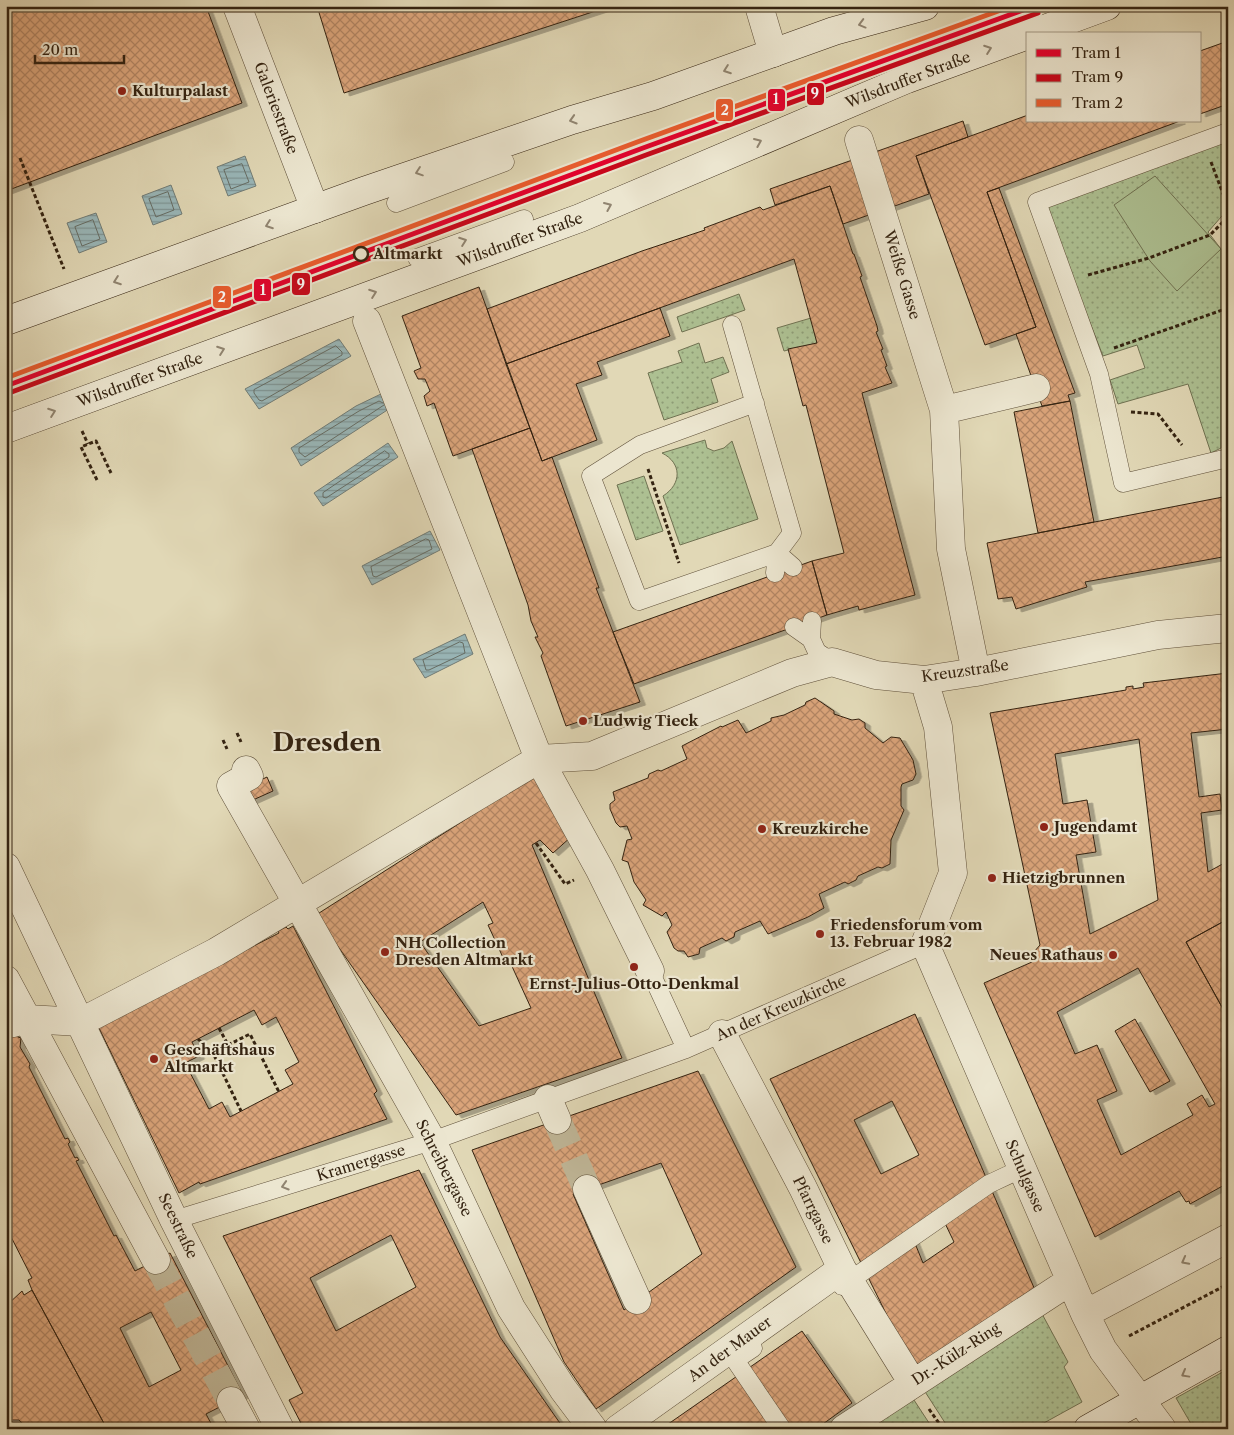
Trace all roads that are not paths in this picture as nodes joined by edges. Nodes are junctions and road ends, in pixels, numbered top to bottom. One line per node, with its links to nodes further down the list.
1 (237, 6): 12 (street, Galeriestraße)
2 (759, 6): 7 (street)
3 (925, 6): 7 (street, one-way to 7)
4 (1107, 6): 5 (street, Wilsdruffer Straße)
5 (1035, 32)
6 (1026, 35): 21 (street, Wilsdruffer Straße, one-way to 6)
7 (773, 53): 12 (street, one-way to 12)
8 (1228, 132): 22 (lane)
9 (859, 140): 20 (street, Weiße Gasse)
10 (505, 162): 11 (lane)
11 (396, 203)
12 (315, 209): 15 (street, one-way to 15)
13 (524, 219): 14 (lane, one-way to 13)
14 (417, 258)
15 (6, 321)
16 (367, 321): 33 (street)
17 (732, 325): 19 (lane)
18 (1036, 388): 20 (street)
19 (754, 403): 23 (lane); 23 (lane)
20 (944, 410): 31 (street, Weiße Gasse)
21 (6, 429)
22 (1228, 458)
23 (777, 552): 24 (lane); 25 (lane)
24 (793, 567)
25 (775, 573)
26 (812, 620): 29 (lane)
27 (794, 627): 29 (lane)
28 (1228, 628): 31 (street, Kreuzstraße)
29 (811, 639): 30 (lane)
30 (832, 662): 32 (street, Kreuzstraße); 33 (street)
31 (976, 672): 32 (street, Kreuzstraße)
32 (924, 680): 37 (street)
33 (539, 759): 36 (street); 38 (street)
34 (245, 767): 36 (street, Schreibergasse)
35 (6, 867): 41 (street, Seestraße)
36 (298, 905): 41 (street); 44 (street, Schreibergasse)
37 (925, 944): 42 (lane, An der Kreuzkirche); 45 (street, Schulgasse)
38 (650, 971): 43 (lane)
39 (6, 980): 40 (street)
40 (19, 1021): 41 (street); 49 (street)
41 (81, 1022): 47 (street, Seestraße)
42 (722, 1034): 43 (lane, An der Kreuzkirche); 50 (street, Pfarrgasse)
43 (686, 1050): 44 (lane, Kramergasse)
44 (432, 1141): 47 (lane, Kramergasse, one-way to 47); 60 (street, Schreibergasse)
45 (1021, 1169): 51 (street, Schulgasse); 62 (lane)
46 (587, 1189): 52 (street)
47 (174, 1220): 59 (street, Seestraße)
48 (1228, 1238): 53 (street, one-way to 53)
49 (156, 1260)
50 (842, 1269): 55 (street, Pfarrgasse); 61 (street, An der Mauer)
51 (1070, 1281): 53 (street, Schulgasse); 55 (street, Dr.-Külz-Ring)
52 (637, 1300)
53 (1085, 1314): 56 (street, Schulgasse)
54 (1228, 1350): 56 (street, one-way to 56)
55 (912, 1382): 63 (street, Dr.-Külz-Ring)
56 (1141, 1399): 64 (street); 65 (street)
57 (231, 1401): 58 (street)
58 (246, 1429)
59 (280, 1429)
60 (593, 1429)
61 (618, 1429)
62 (782, 1429)
63 (844, 1429)
64 (1088, 1429)
65 (1162, 1429)

